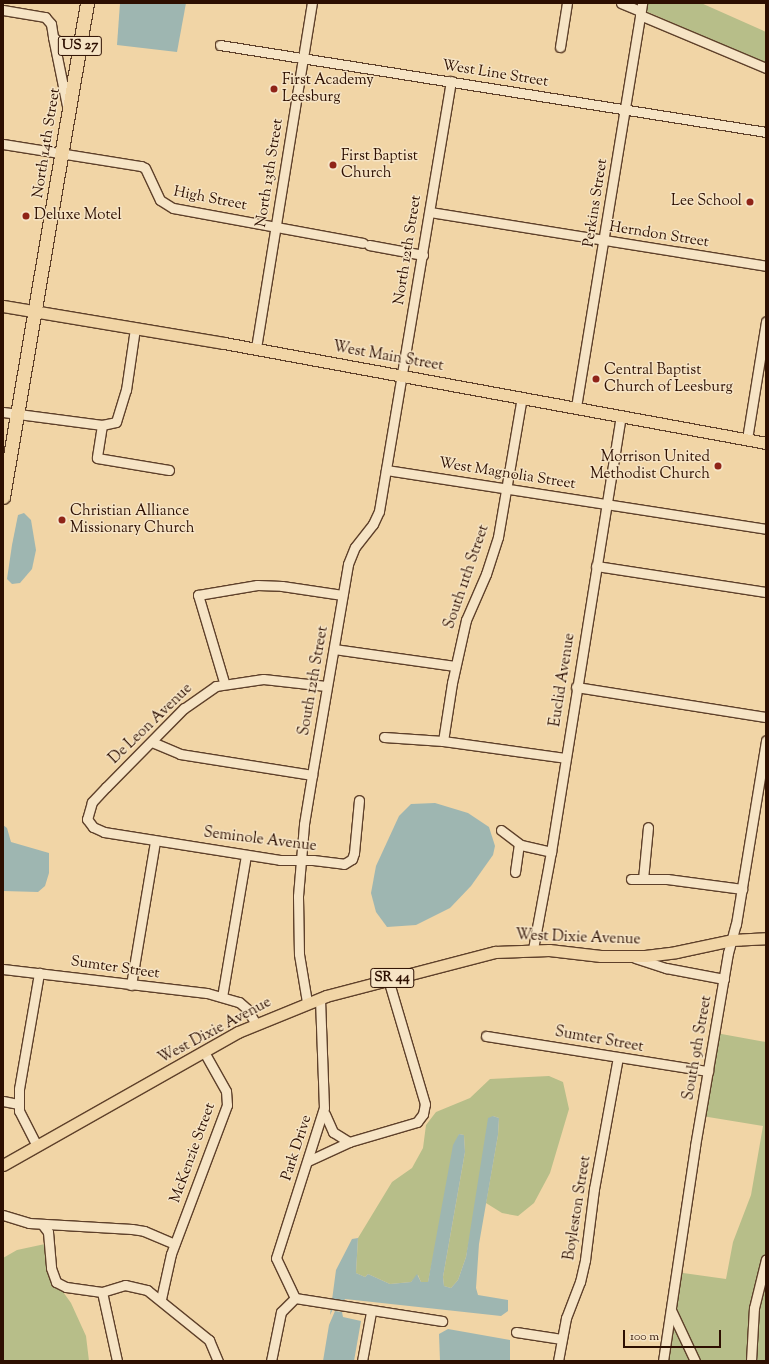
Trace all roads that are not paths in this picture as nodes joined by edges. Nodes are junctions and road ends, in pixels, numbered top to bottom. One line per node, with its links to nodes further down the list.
1 (87, 3): 8 (highway, North 14th Street / US 27)
2 (312, 3): 11 (street, North 13th Street)
3 (567, 3): 10 (street)
4 (621, 3): 6 (street)
5 (3, 10): 7 (street)
6 (641, 10): 12 (street); 14 (street, Perkins Street)
7 (53, 37): 8 (street); 15 (street)
8 (80, 45): 15 (highway, North 14th Street / US 27)
9 (220, 45): 11 (street, West Line Street)
10 (560, 47)
11 (303, 59): 13 (street, West Line Street); 20 (street, North 13th Street)
12 (766, 68)
13 (451, 82): 14 (street, West Line Street); 19 (street, North 12th Street)
14 (625, 109): 16 (street, West Line Street); 21 (street, Perkins Street)
15 (68, 112): 18 (highway, North 14th Street / US 27)
16 (766, 132)
17 (3, 144): 18 (street, High Street)
18 (62, 153): 20 (street, High Street); 25 (highway, North 14th Street / US 27)
19 (430, 212): 21 (street, Herndon Street); 22 (street, North 12th Street)
20 (276, 225): 22 (street, High Street); 28 (street, North 13th Street)
21 (604, 240): 23 (street, Herndon Street); 31 (street, Perkins Street)
22 (423, 255): 29 (street, North 12th Street)
23 (766, 266)
24 (3, 306): 25 (main road, West Main Street)
25 (35, 311): 27 (main road, West Main Street); 33 (highway, US 27)
26 (766, 322): 36 (street)
27 (135, 328): 28 (main road, West Main Street); 35 (street)
28 (256, 348): 29 (main road, West Main Street)
29 (401, 375): 30 (main road, West Main Street); 39 (street, South 12th Street)
30 (522, 397): 31 (main road, West Main Street); 40 (street, South 11th Street)
31 (576, 408): 34 (main road, West Main Street)
32 (3, 412): 33 (street)
33 (17, 414): 35 (street); 41 (highway, US 27)
34 (621, 416): 36 (main road, West Main Street); 42 (street, Euclid Avenue)
35 (102, 425): 38 (street)
36 (746, 439): 37 (main road, West Main Street)
37 (766, 442)
38 (169, 470)
39 (386, 470): 40 (street, West Magnolia Street); 46 (street, South 12th Street)
40 (507, 488): 42 (street, West Magnolia Street); 48 (street, South 11th Street)
41 (3, 497)
42 (606, 503): 43 (street, West Magnolia Street); 44 (street, Euclid Avenue)
43 (766, 529)
44 (596, 566): 45 (street); 51 (street, Euclid Avenue)
45 (766, 592)
46 (342, 595): 47 (street, South 12th Street); 49 (street)
47 (334, 649): 48 (street); 50 (street, South 12th Street)
48 (455, 666): 55 (street, South 11th Street)
49 (224, 682): 50 (street, De Leon Avenue); 56 (street, De Leon Avenue)
50 (326, 686): 58 (street, South 12th Street)
51 (576, 686): 52 (street); 57 (street, Euclid Avenue)
52 (766, 717)
53 (384, 737): 55 (street)
54 (766, 740): 59 (street, South 9th Street)
55 (443, 741): 57 (street)
56 (152, 742): 58 (street); 63 (street, De Leon Avenue)
57 (565, 758): 66 (street, Euclid Avenue)
58 (312, 775): 68 (street, South 12th Street)
59 (762, 794): 72 (street, South 9th Street)
60 (359, 800): 68 (street, Seminole Avenue)
61 (648, 827): 71 (street)
62 (500, 830): 65 (street)
63 (104, 832): 64 (street, Seminole Avenue)
64 (155, 841): 67 (street, Seminole Avenue); 81 (street)
65 (519, 844): 66 (street); 69 (street)
66 (551, 852): 75 (street, Euclid Avenue)
67 (246, 854): 68 (street, Seminole Avenue); 82 (street)
68 (300, 862): 84 (street, South 12th Street)
69 (515, 872)
70 (631, 879): 71 (street)
71 (643, 879): 72 (street)
72 (742, 889): 74 (street, South 9th Street)
73 (766, 938): 74 (main road, West Dixie Avenue / SR 44)
74 (732, 940): 76 (main road, West Dixie Avenue / SR 44); 80 (street, South 9th Street)
75 (532, 950): 76 (main road, West Dixie Avenue / SR 44); 79 (main road, West Dixie Avenue / SR 44)
76 (630, 956): 80 (street)
77 (3, 969): 78 (street, Sumter Street)
78 (39, 973): 81 (street, Sumter Street); 91 (street)
79 (388, 979): 83 (main road, West Dixie Avenue / SR 44); 93 (street)
80 (724, 979): 89 (street, South 9th Street)
81 (131, 985): 82 (street, Sumter Street)
82 (222, 997): 85 (street, Sumter Street)
83 (320, 998): 84 (main road, West Dixie Avenue / SR 44); 92 (street, Park Drive)
84 (307, 1002): 85 (main road, West Dixie Avenue / SR 44)
85 (256, 1024): 87 (main road, West Dixie Avenue / SR 44)
86 (486, 1036): 88 (street, Sumter Street)
87 (204, 1052): 94 (main road, West Dixie Avenue / SR 44); 99 (street, McKenzie Street)
88 (618, 1058): 89 (street, Sumter Street); 108 (street, Boyleston Street)
89 (708, 1071): 104 (street, South 9th Street)
90 (3, 1102): 91 (street)
91 (19, 1104): 94 (street)
92 (324, 1108): 93 (street); 95 (street, Park Drive)
93 (349, 1142): 95 (street)
94 (38, 1146): 96 (main road, West Dixie Avenue / SR 44)
95 (308, 1161): 102 (street, Park Drive)
96 (3, 1166)
97 (3, 1215): 98 (street)
98 (42, 1224): 99 (street); 101 (street)
99 (174, 1244): 103 (street, McKenzie Street)
100 (766, 1259): 116 (street)
101 (102, 1292): 103 (street); 109 (street)
102 (295, 1298): 105 (street); 111 (street)
103 (161, 1299): 110 (street)
104 (670, 1309): 114 (street, South 9th Street); 115 (street)
105 (371, 1312): 106 (street); 112 (street)
106 (442, 1321)
107 (516, 1332): 108 (street)
108 (561, 1339): 113 (street, Boyleston Street)
109 (117, 1361)
110 (218, 1361)
111 (271, 1361)
112 (362, 1361)
113 (558, 1361)
114 (663, 1361)
115 (695, 1361)
116 (751, 1361)

